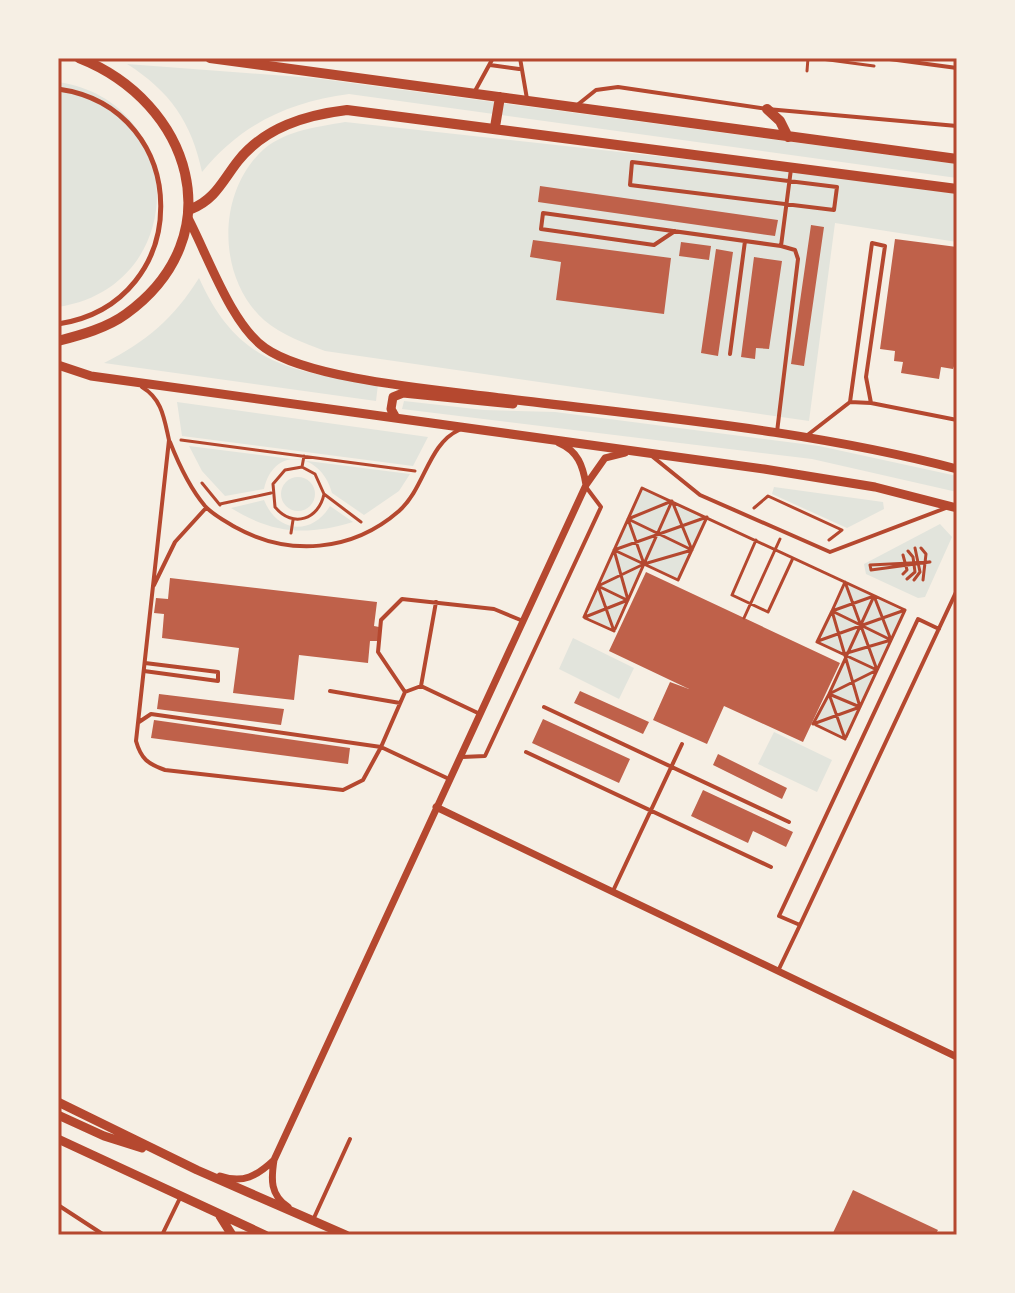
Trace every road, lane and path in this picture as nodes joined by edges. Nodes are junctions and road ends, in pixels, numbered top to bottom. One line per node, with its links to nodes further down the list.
1 (79, 58): 25 (main road)
2 (210, 58): 12 (main road)
3 (493, 58): 7 (lane)
4 (520, 58): 9 (lane)
5 (808, 58): 10 (path)
6 (882, 58): 8 (lane)
7 (490, 65): 9 (lane); 12 (lane)
8 (957, 68)
9 (520, 69): 14 (lane)
10 (807, 71)
11 (58, 89): 29 (street)
12 (473, 94): 13 (main road)
13 (500, 97): 14 (main road); 18 (main road)
14 (527, 101): 15 (main road)
15 (574, 108): 16 (lane); 19 (main road)
16 (767, 109): 17 (lane); 19 (main road)
17 (957, 126)
18 (495, 127): 21 (main road); 25 (main road)
19 (788, 137): 20 (main road)
20 (957, 159)
21 (792, 167): 22 (lane); 23 (main road)
22 (790, 181): 24 (lane); 24 (lane); 24 (lane)
23 (957, 189)
24 (787, 204): 28 (lane)
25 (190, 214): 30 (main road); 36 (street)
26 (675, 231): 26 (lane); 27 (lane)
27 (745, 241): 28 (lane); 31 (lane)
28 (781, 246): 40 (lane)
29 (58, 324)
30 (58, 341)
31 (730, 354)
32 (58, 365): 33 (street)
33 (133, 381): 37 (street); 42 (lane)
34 (850, 402): 35 (lane); 35 (lane); 41 (lane)
35 (871, 403): 38 (lane)
36 (561, 405): 37 (street); 40 (street)
37 (396, 418): 39 (street)
38 (957, 420)
39 (467, 428): 43 (street); 57 (lane)
40 (777, 434): 41 (street)
41 (803, 438): 49 (street)
42 (169, 440): 57 (lane); 90 (lane)
43 (549, 440): 45 (street); 52 (street)
44 (185, 449): 47 (path)
45 (635, 452): 46 (street); 52 (street)
46 (647, 453): 56 (street); 67 (lane)
47 (304, 456): 48 (path); 51 (path)
48 (302, 467): 53 (path); 54 (path)
49 (957, 469)
50 (196, 475): 53 (path)
51 (411, 482)
52 (585, 486): 103 (street); 131 (lane)
53 (271, 493): 62 (path)
54 (324, 494): 62 (path); 63 (path)
55 (672, 501): 60 (path); 61 (path); 61 (path); 64 (path); 66 (path)
56 (954, 507): 67 (lane)
57 (206, 508): 90 (lane)
58 (750, 511): 70 (path)
59 (373, 517): 63 (path)
60 (707, 517): 64 (path); 69 (path); 76 (path)
61 (628, 519): 66 (path); 71 (path); 75 (path)
62 (293, 520): 68 (path)
63 (362, 523): 65 (path)
64 (682, 525): 66 (path); 76 (path)
65 (351, 528)
66 (658, 533): 71 (path); 76 (path); 81 (path)
67 (783, 533): 74 (path)
68 (299, 538)
69 (756, 540): 74 (path); 95 (path)
70 (842, 541)
71 (636, 542): 75 (path); 81 (path)
72 (915, 548): 86 (path)
73 (921, 548): 80 (path)
74 (775, 549): 79 (path); 95 (path)
75 (614, 550): 81 (path); 84 (path); 89 (path)
76 (692, 550): 81 (path); 81 (path)
77 (908, 551): 85 (path)
78 (903, 555): 82 (path)
79 (793, 558): 88 (path); 95 (path)
80 (923, 562): 82 (path); 82 (path); 87 (path)
81 (644, 564): 84 (path); 93 (path)
82 (905, 565): 83 (path)
83 (903, 574)
84 (621, 575): 89 (path); 93 (path)
85 (907, 579)
86 (914, 580)
87 (923, 580)
88 (845, 582): 92 (path); 96 (path); 99 (path)
89 (598, 586): 93 (path); 97 (path); 100 (path)
90 (153, 587): 112 (lane)
91 (957, 590): 105 (lane)
92 (874, 596): 96 (path); 98 (path); 102 (path); 104 (path)
93 (628, 600): 97 (path); 106 (path)
94 (436, 602): 103 (lane); 116 (lane); 118 (lane)
95 (750, 603): 101 (path)
96 (853, 604): 99 (path); 104 (path)
97 (606, 609): 100 (path); 106 (path)
98 (905, 610): 102 (path); 108 (path)
99 (832, 611): 104 (path); 107 (path); 109 (path)
100 (584, 617): 106 (path)
101 (744, 618)
102 (882, 618): 104 (path); 108 (path)
103 (523, 621): 123 (street)
104 (861, 624): 107 (path); 108 (path); 110 (path); 111 (path)
105 (939, 629): 139 (lane); 139 (lane)
106 (614, 631)
107 (840, 633): 109 (path); 111 (path)
108 (891, 640): 110 (path); 113 (path)
109 (817, 642): 111 (path)
110 (869, 647): 111 (path); 113 (path)
111 (846, 654): 113 (path); 115 (path); 119 (path)
112 (145, 663): 114 (lane); 114 (lane)
113 (877, 670): 115 (path); 122 (path)
114 (144, 671): 125 (lane)
115 (853, 682): 119 (path); 122 (path)
116 (421, 686): 118 (lane); 123 (lane)
117 (330, 691): 120 (lane)
118 (405, 692): 120 (lane)
119 (829, 694): 122 (path); 124 (path); 126 (path)
120 (400, 703): 129 (lane)
121 (544, 707): 132 (lane)
122 (860, 707): 124 (path); 127 (path)
123 (480, 714): 131 (street)
124 (836, 716): 126 (path); 127 (path)
125 (139, 722): 129 (lane); 129 (lane)
126 (813, 724): 127 (path)
127 (845, 739)
128 (682, 744): 132 (lane)
129 (381, 747): 133 (lane)
130 (526, 752): 135 (lane)
131 (459, 757): 133 (street)
132 (671, 765): 135 (lane); 136 (lane)
133 (449, 779): 134 (street)
134 (436, 807): 138 (street); 147 (street)
135 (651, 810): 137 (lane); 138 (lane)
136 (789, 822)
137 (771, 867)
138 (612, 893): 140 (street)
139 (800, 925): 140 (lane)
140 (778, 971): 141 (street)
141 (957, 1057)
142 (58, 1102): 146 (street)
143 (58, 1115): 146 (street)
144 (58, 1139): 149 (street)
145 (350, 1139): 153 (lane)
146 (172, 1158): 148 (street)
147 (274, 1160): 148 (street); 151 (street)
148 (185, 1164): 151 (street)
149 (180, 1198): 152 (street); 155 (lane)
150 (58, 1205): 154 (lane)
151 (300, 1214): 153 (street)
152 (220, 1216): 156 (street); 157 (street)
153 (313, 1220): 158 (street)
154 (104, 1235)
155 (162, 1235)
156 (232, 1235)
157 (265, 1235)
158 (346, 1235)

